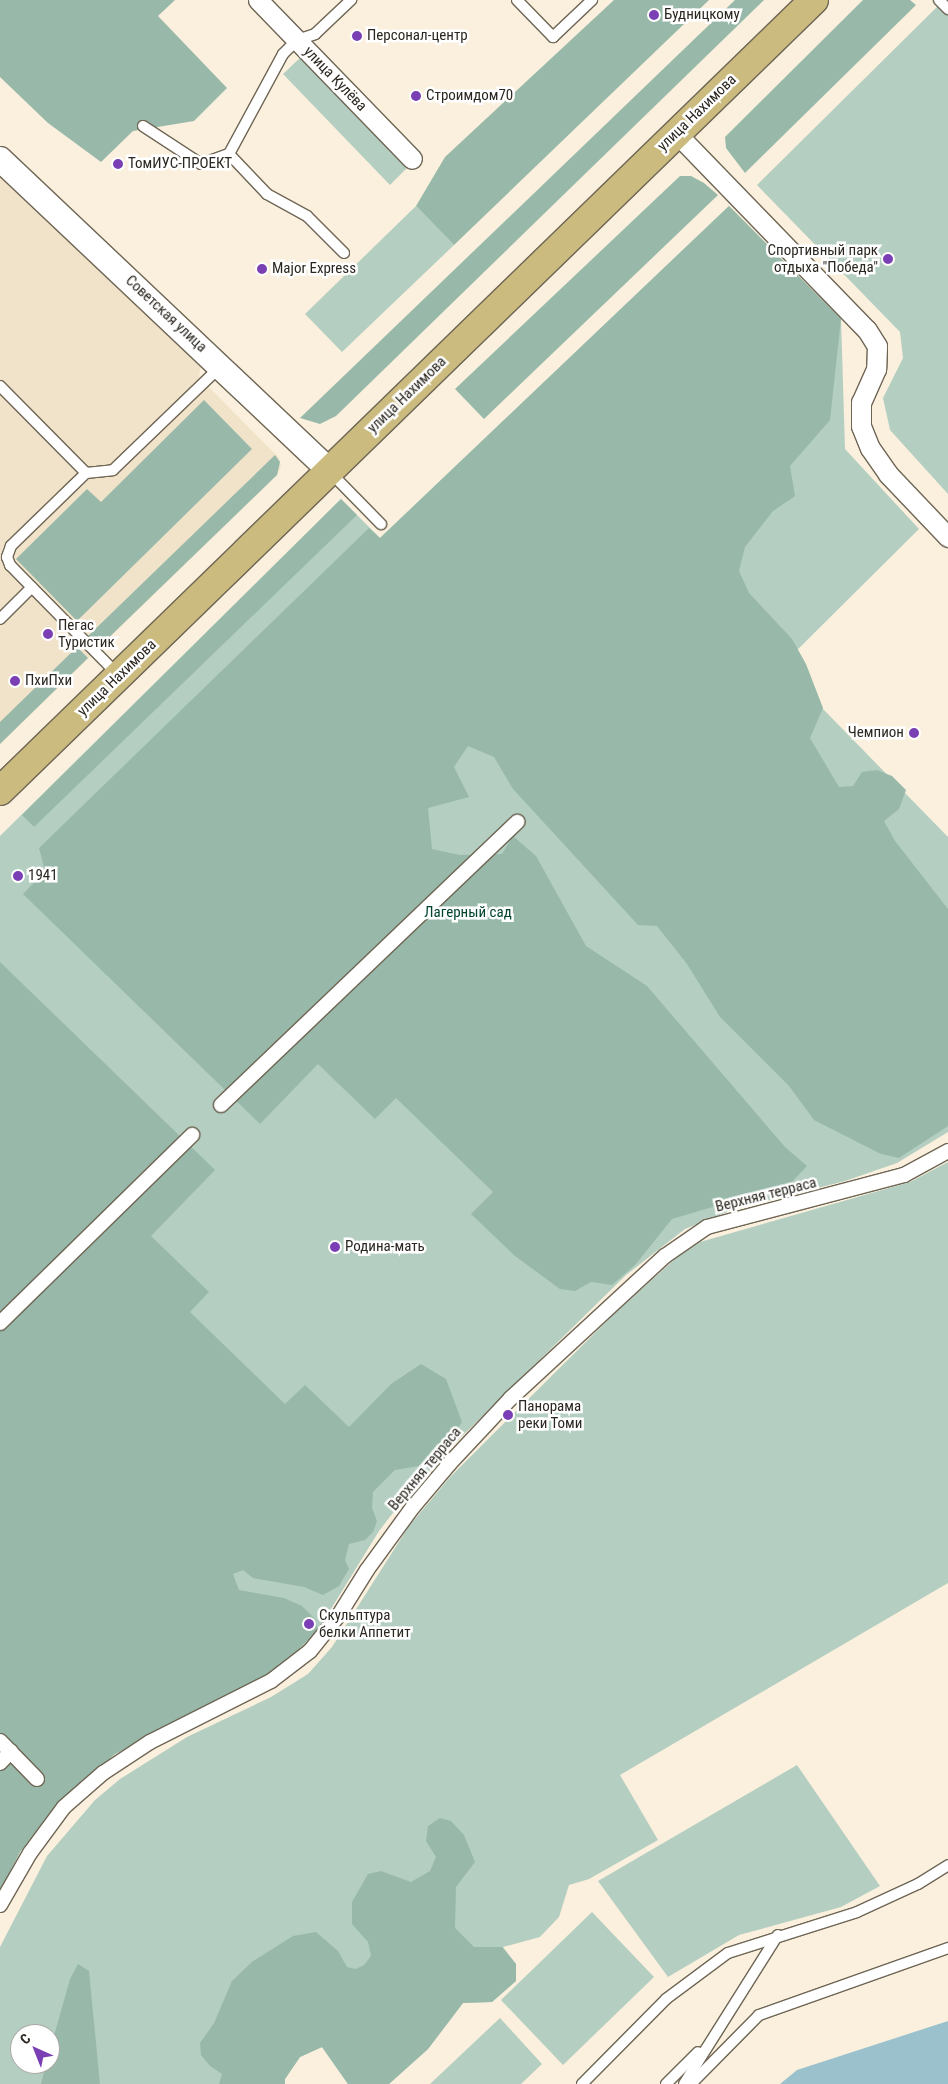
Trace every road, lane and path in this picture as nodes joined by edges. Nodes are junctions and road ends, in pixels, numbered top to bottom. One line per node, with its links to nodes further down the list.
1 (258, 0): 8 (street, улица Кулёва)
2 (352, 0): 8 (lane)
3 (517, 0): 4 (lane)
4 (592, 0)
5 (814, 0): 10 (main road, улица Нахимова)
6 (940, 0): 7 (lane)
7 (948, 9)
8 (297, 40): 11 (lane); 13 (street, улица Кулёва)
9 (143, 126): 11 (lane)
10 (676, 133): 17 (main road, улица Нахимова); 20 (street)
11 (229, 154): 14 (lane)
12 (0, 159): 15 (street, Советская улица)
13 (412, 159)
14 (344, 254)
15 (221, 366): 17 (street, Советская улица); 18 (lane)
16 (0, 386): 18 (lane)
17 (330, 471): 19 (lane); 23 (main road, улица Нахимова)
18 (86, 473): 21 (lane)
19 (381, 524)
20 (948, 537)
21 (32, 587): 22 (lane); 23 (lane)
22 (0, 619)
23 (119, 675): 24 (main road, улица Нахимова)
24 (0, 791)
25 (517, 822): 26 (street)
26 (221, 1105)
27 (192, 1135): 29 (street)
28 (948, 1151): 35 (street, Верхняя терраса)
29 (0, 1323)
30 (0, 1740): 31 (street)
31 (11, 1752): 32 (street); 33 (street)
32 (0, 1763)
33 (38, 1779)
34 (948, 1865): 36 (lane)
35 (0, 1906)
36 (778, 1935): 38 (lane); 39 (lane)
37 (948, 1948): 42 (lane)
38 (709, 2041): 40 (lane); 41 (lane)
39 (582, 2084)
40 (666, 2084)
41 (684, 2084)
42 (691, 2084)

